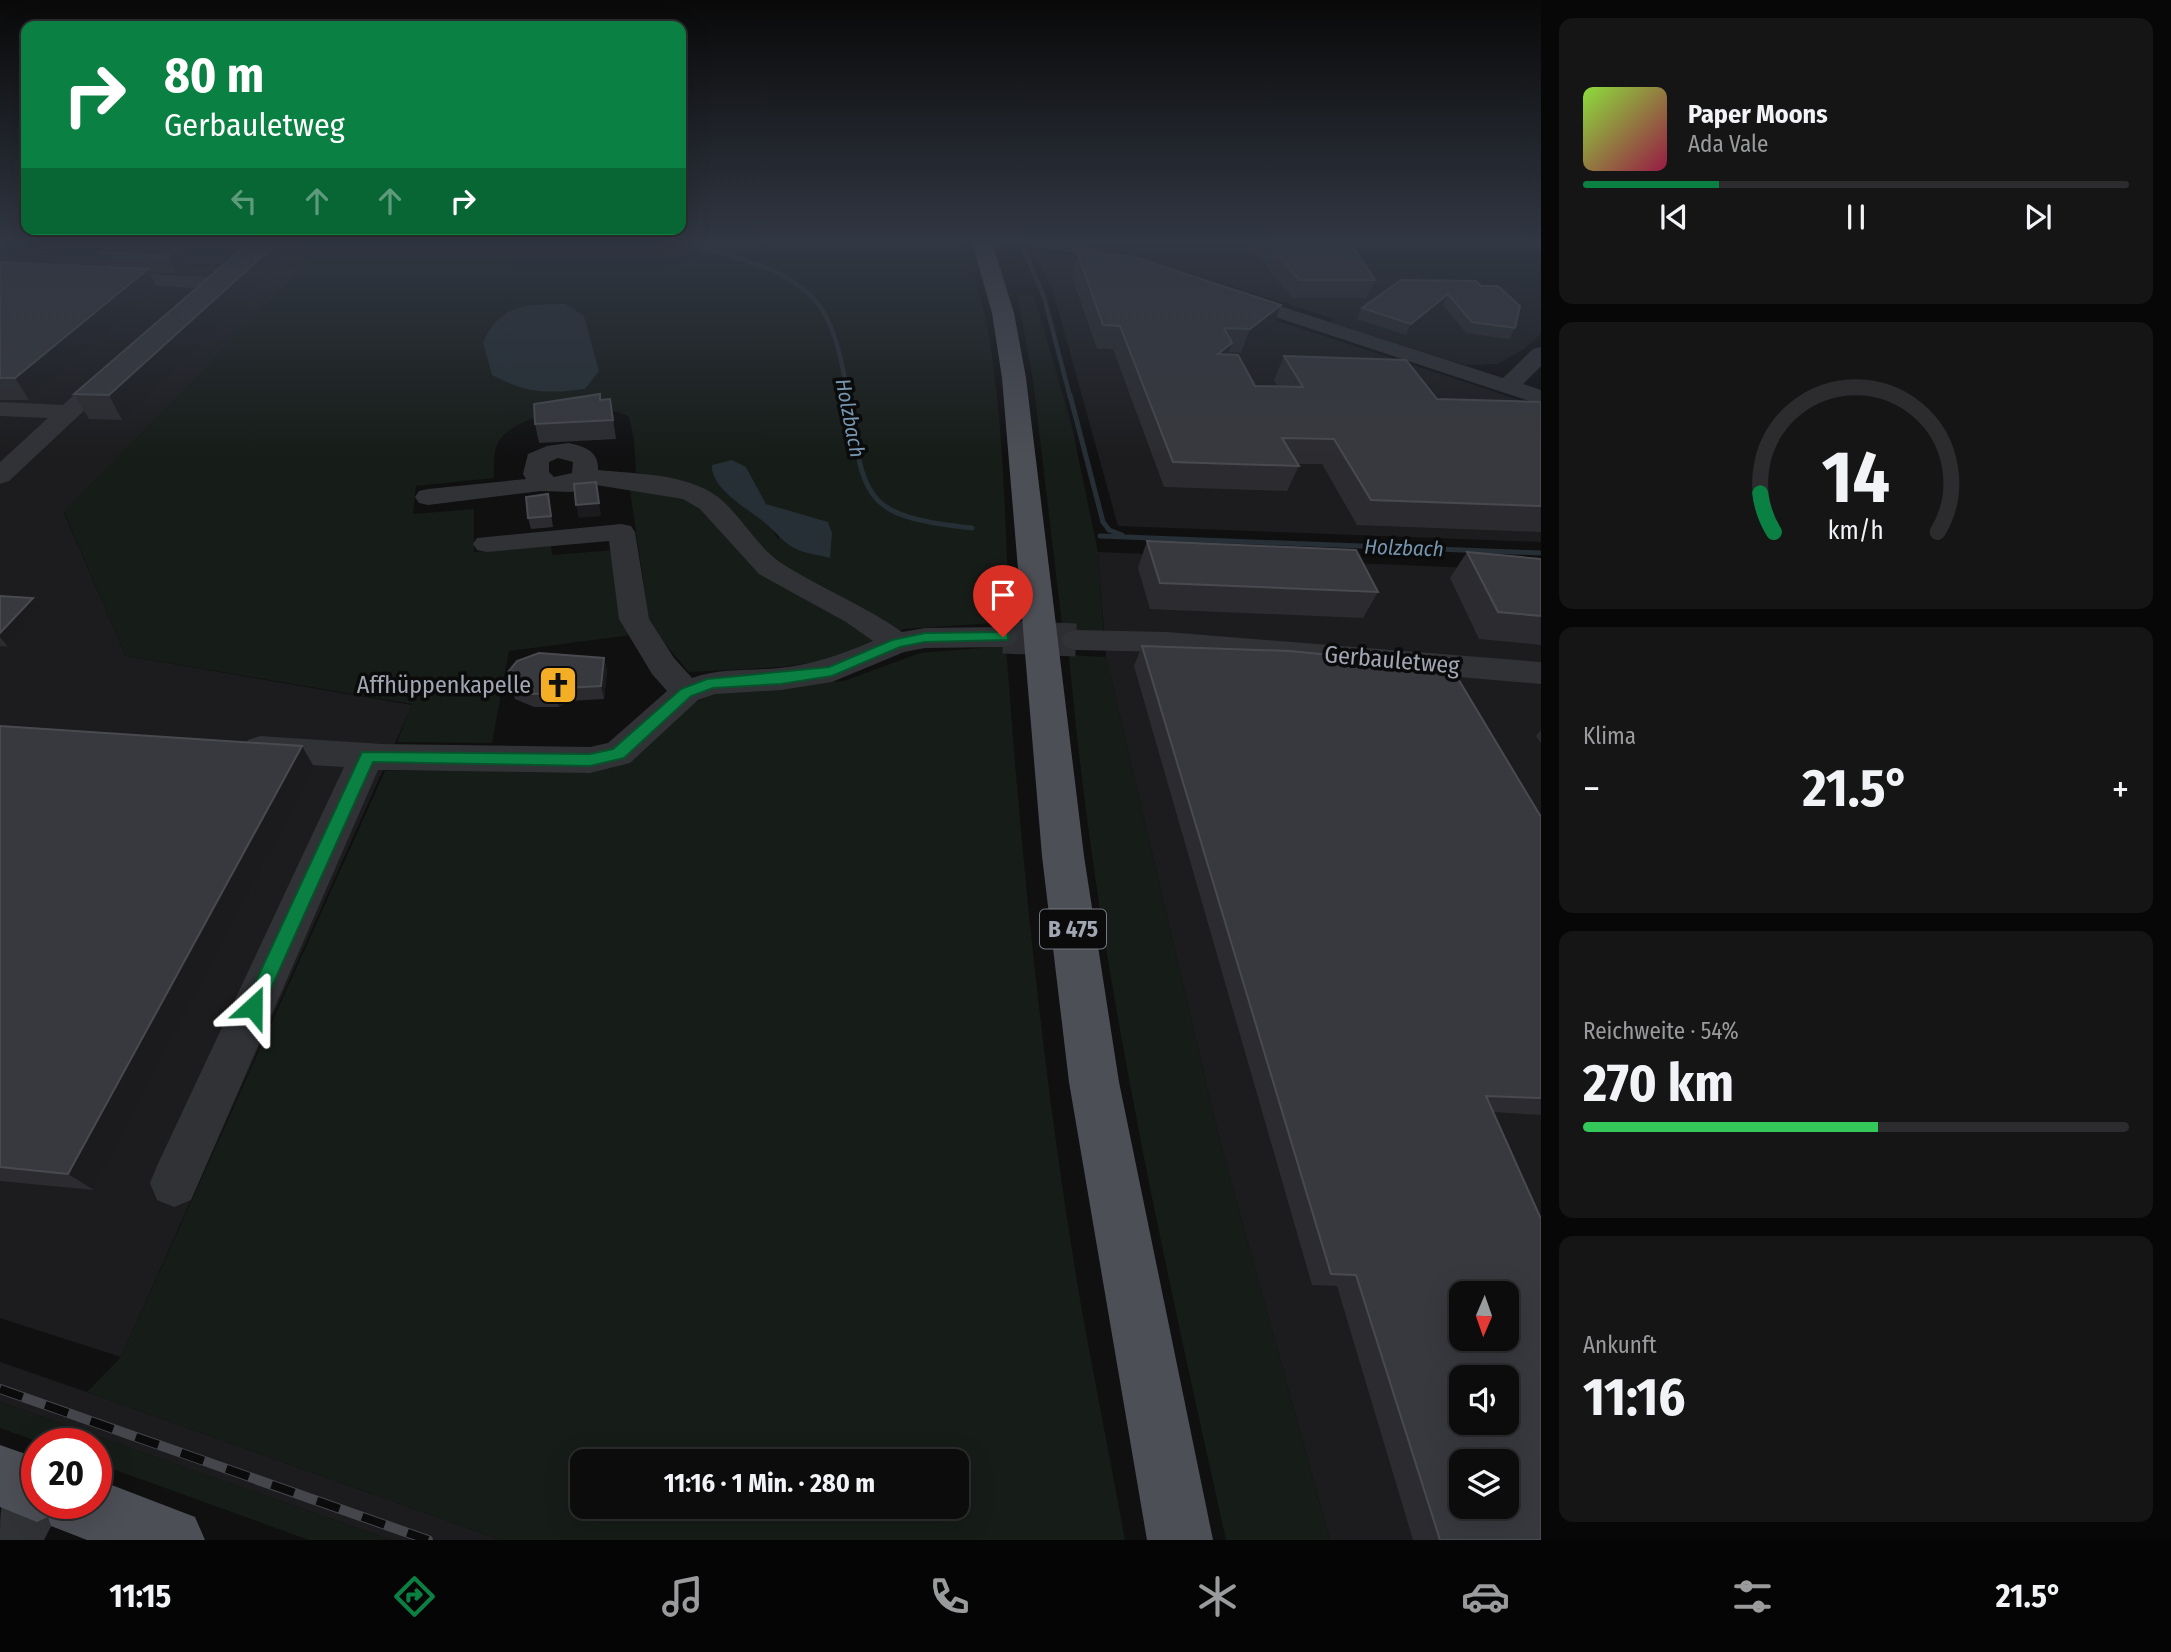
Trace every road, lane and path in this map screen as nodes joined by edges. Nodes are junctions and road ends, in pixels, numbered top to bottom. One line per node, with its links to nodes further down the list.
1 (1003, 314): 28 (main road, B 475)
2 (1285, 314): 5 (street)
3 (1541, 354): 5 (street)
4 (129, 357): 8 (street)
5 (1507, 387): 6 (street)
6 (1541, 398)
7 (0, 409): 8 (street)
8 (69, 412): 9 (street)
9 (0, 476)
10 (585, 476): 11 (street); 11 (street); 16 (street)
11 (542, 481): 12 (street)
12 (428, 497)
13 (487, 544): 18 (street)
14 (1003, 637): 16 (street)
15 (1076, 640): 17 (street, Gerbauletweg)
16 (897, 643): 18 (street)
17 (1541, 673)
18 (686, 692): 20 (street)
19 (231, 747): 20 (street)
20 (375, 757): 21 (street)
21 (174, 1183)
22 (0, 1476): 23 (main road)
23 (21, 1484)
24 (112, 1517): 27 (main road)
25 (24, 1519): 26 (street)
26 (11, 1540)
27 (173, 1540)
28 (1180, 1540)

